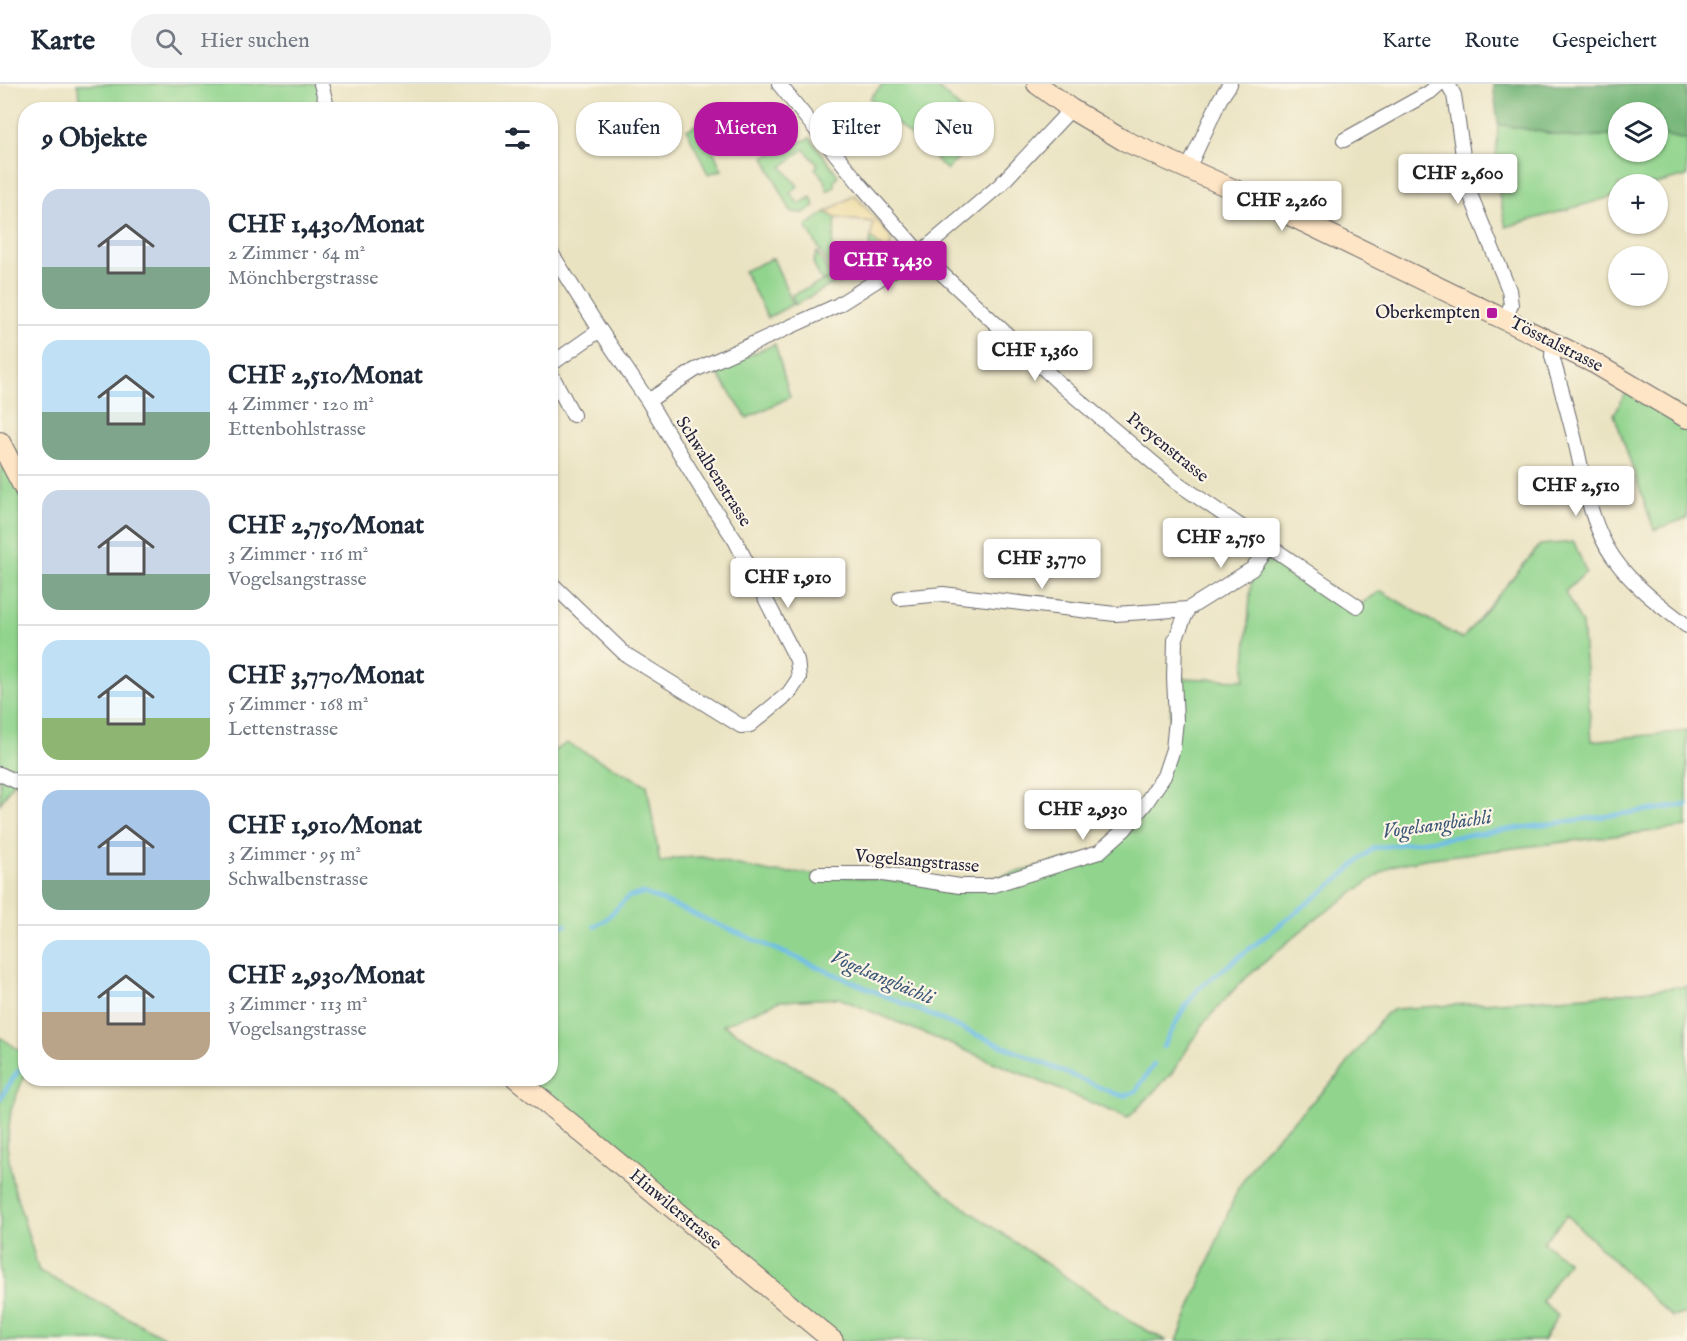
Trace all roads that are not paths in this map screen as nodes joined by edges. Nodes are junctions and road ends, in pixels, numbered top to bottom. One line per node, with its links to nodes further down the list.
1 (321, 84): 7 (street)
2 (779, 84): 11 (street, Preyenstrasse)
3 (1037, 84): 8 (main road, Tösstalstrasse)
4 (1230, 84): 10 (street)
5 (1439, 84): 9 (street)
6 (1448, 84): 13 (street)
7 (326, 102)
8 (1071, 109): 10 (main road, Tösstalstrasse); 11 (street)
9 (1344, 140)
10 (1188, 169): 13 (main road, Tösstalstrasse)
11 (920, 253): 18 (street); 23 (street, Preyenstrasse)
12 (558, 264): 14 (street, Schwalbenstrasse)
13 (1505, 319): 15 (main road, Tösstalstrasse)
14 (600, 330): 16 (street); 18 (street, Schwalbenstrasse)
15 (1553, 343): 20 (main road, Tösstalstrasse); 28 (street)
16 (558, 359)
17 (558, 387): 19 (street)
18 (648, 401): 24 (street, Schwalbenstrasse)
19 (573, 415)
20 (1687, 418)
21 (0, 442): 22 (main road)
22 (18, 477)
23 (1269, 546): 26 (street, Preyenstrasse); 27 (street)
24 (558, 590)
25 (900, 598): 27 (street)
26 (1357, 606)
27 (1188, 609): 31 (street, Vogelsangstrasse)
28 (1687, 626)
29 (0, 774): 30 (street)
30 (18, 782)
31 (818, 874)
32 (526, 1086): 33 (main road, Hinwilerstrasse)
33 (833, 1341)

